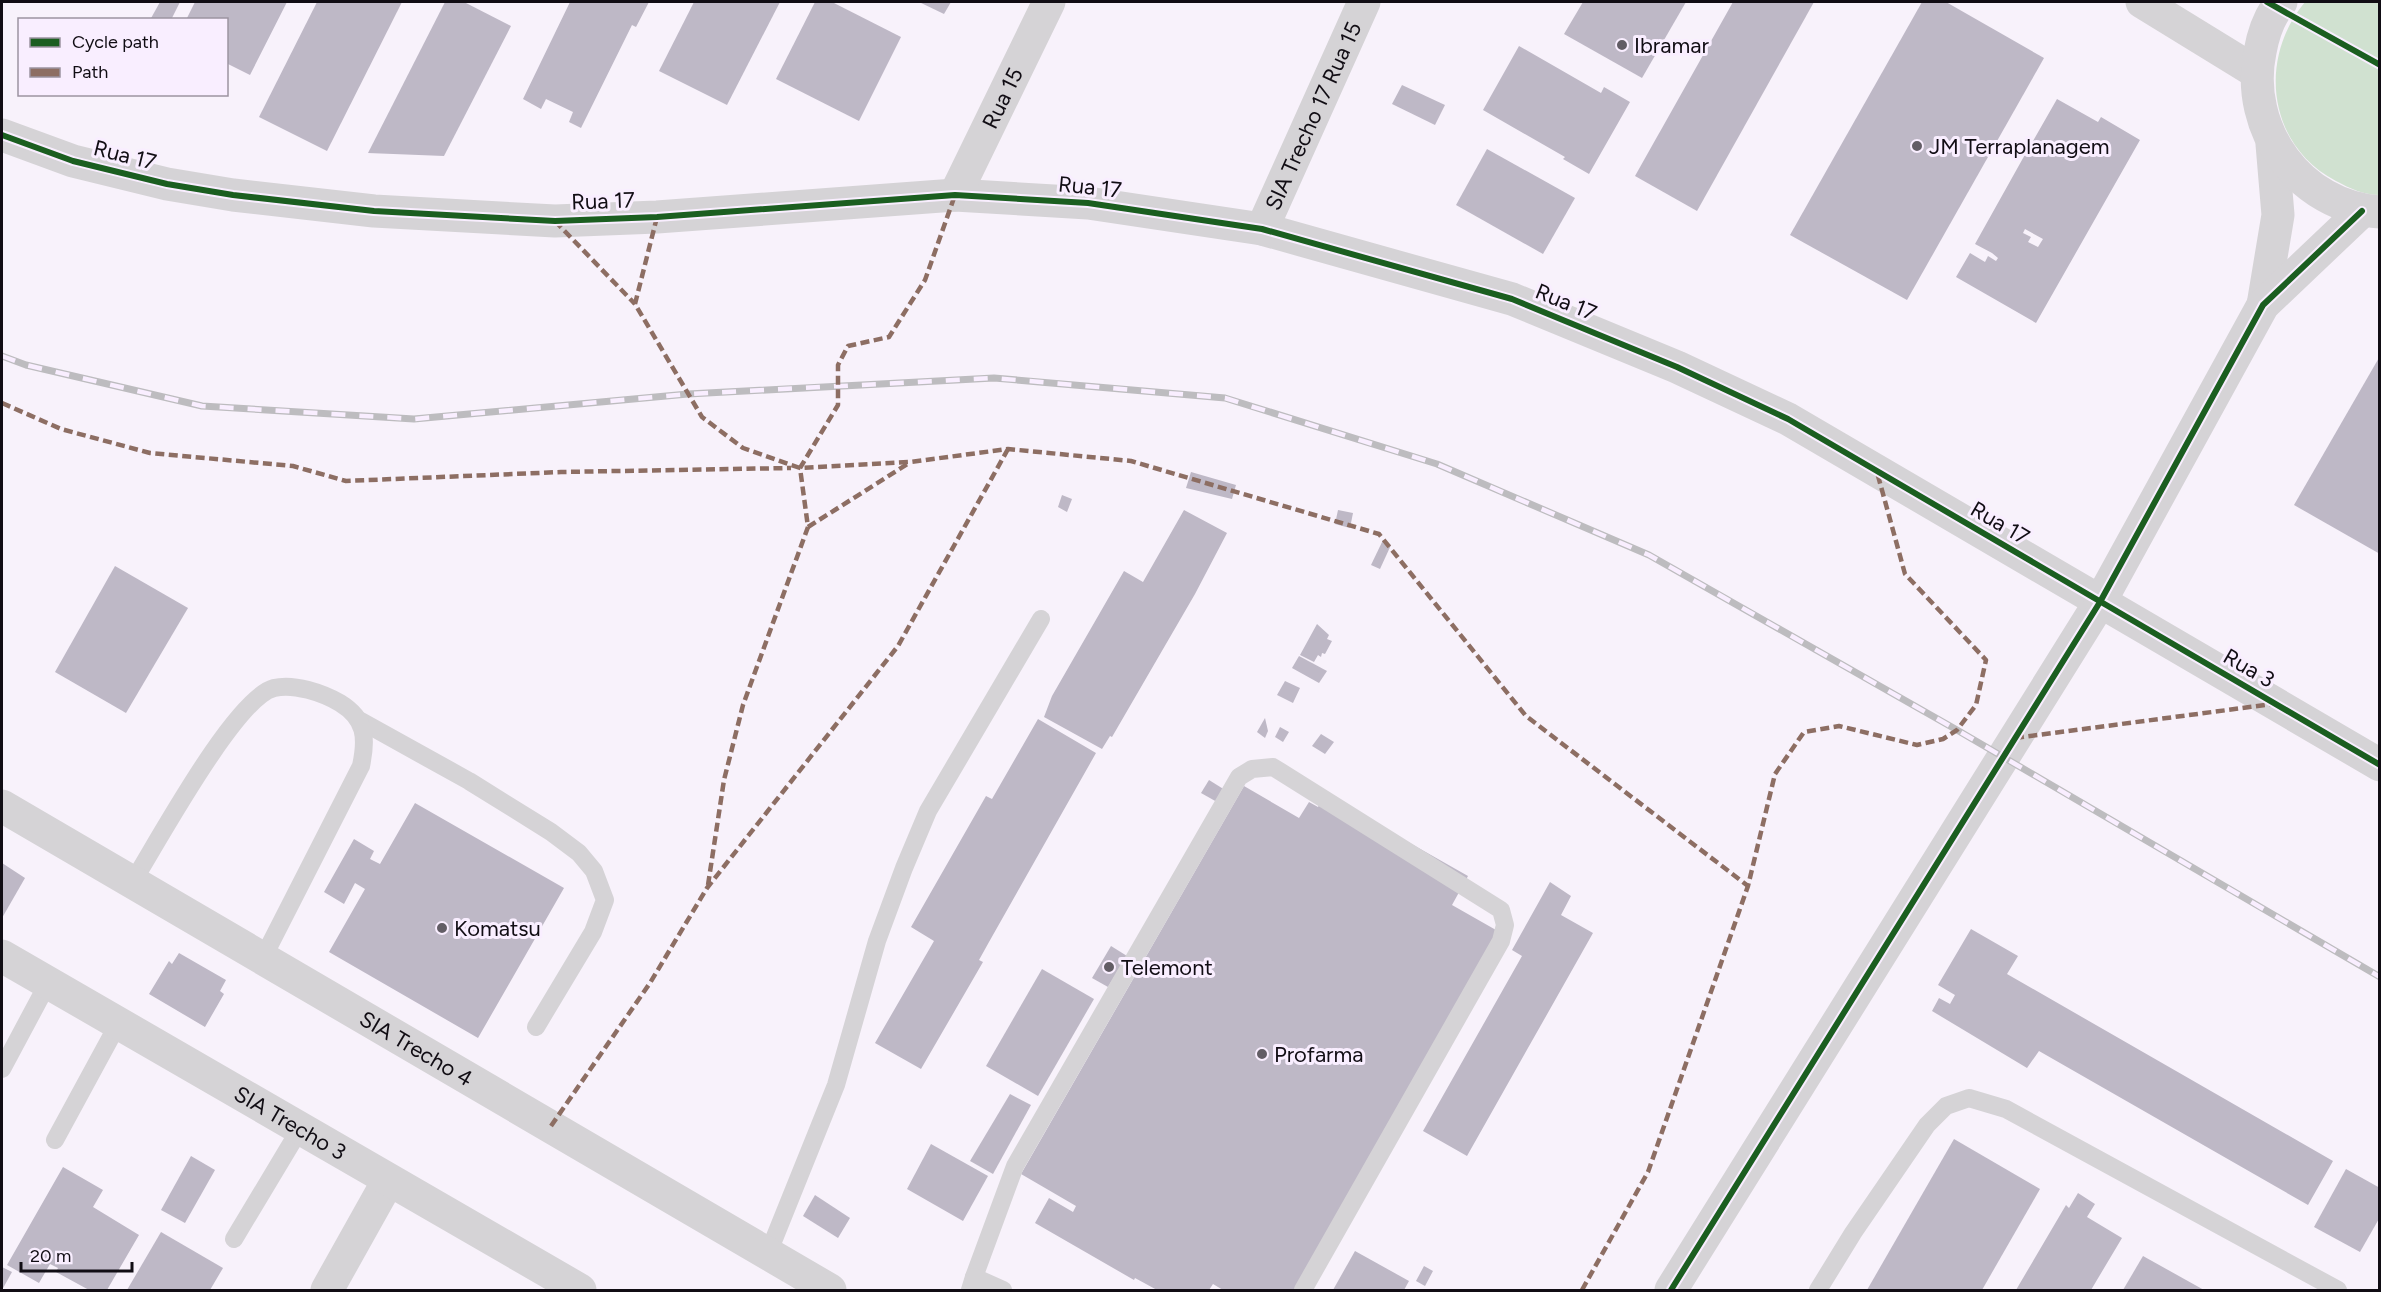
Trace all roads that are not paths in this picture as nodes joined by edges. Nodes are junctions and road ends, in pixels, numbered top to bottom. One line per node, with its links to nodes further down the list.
1 (1049, 2): 8 (street, Rua 15)
2 (1364, 2): 10 (street, SIA Trecho 17 Rua 15)
3 (2142, 2): 5 (street)
4 (2281, 2): 5 (street)
5 (2256, 72): 7 (street)
6 (2, 135): 8 (street, Rua 17)
7 (2272, 144): 9 (street); 11 (street)
8 (955, 195): 10 (street, Rua 17)
9 (2371, 212): 11 (street)
10 (1262, 229): 12 (street, Rua 17)
11 (2263, 305): 12 (street)
12 (2100, 602): 15 (street, Rua 3); 35 (street)
13 (1041, 619): 28 (lane)
14 (361, 721): 17 (lane); 19 (lane); 22 (lane)
15 (2379, 765)
16 (2, 806): 17 (street, SIA Trecho 4)
17 (132, 883): 19 (street, SIA Trecho 4)
18 (2, 956): 20 (street, SIA Trecho 3)
19 (263, 958): 28 (street, SIA Trecho 4)
20 (48, 983): 21 (street, SIA Trecho 3); 23 (lane)
21 (118, 1024): 24 (street, SIA Trecho 3); 25 (lane)
22 (536, 1027)
23 (2, 1069)
24 (300, 1129): 26 (street, SIA Trecho 3); 27 (lane)
25 (56, 1140)
26 (388, 1181): 30 (street); 31 (street, SIA Trecho 3)
27 (234, 1239)
28 (768, 1254): 32 (street, SIA Trecho 4)
29 (972, 1284): 33 (lane); 34 (lane)
30 (327, 1290)
31 (580, 1290)
32 (830, 1290)
33 (1003, 1290)
34 (1303, 1290)
35 (1671, 1290)
36 (1818, 1290): 37 (lane)
37 (2338, 1290)

